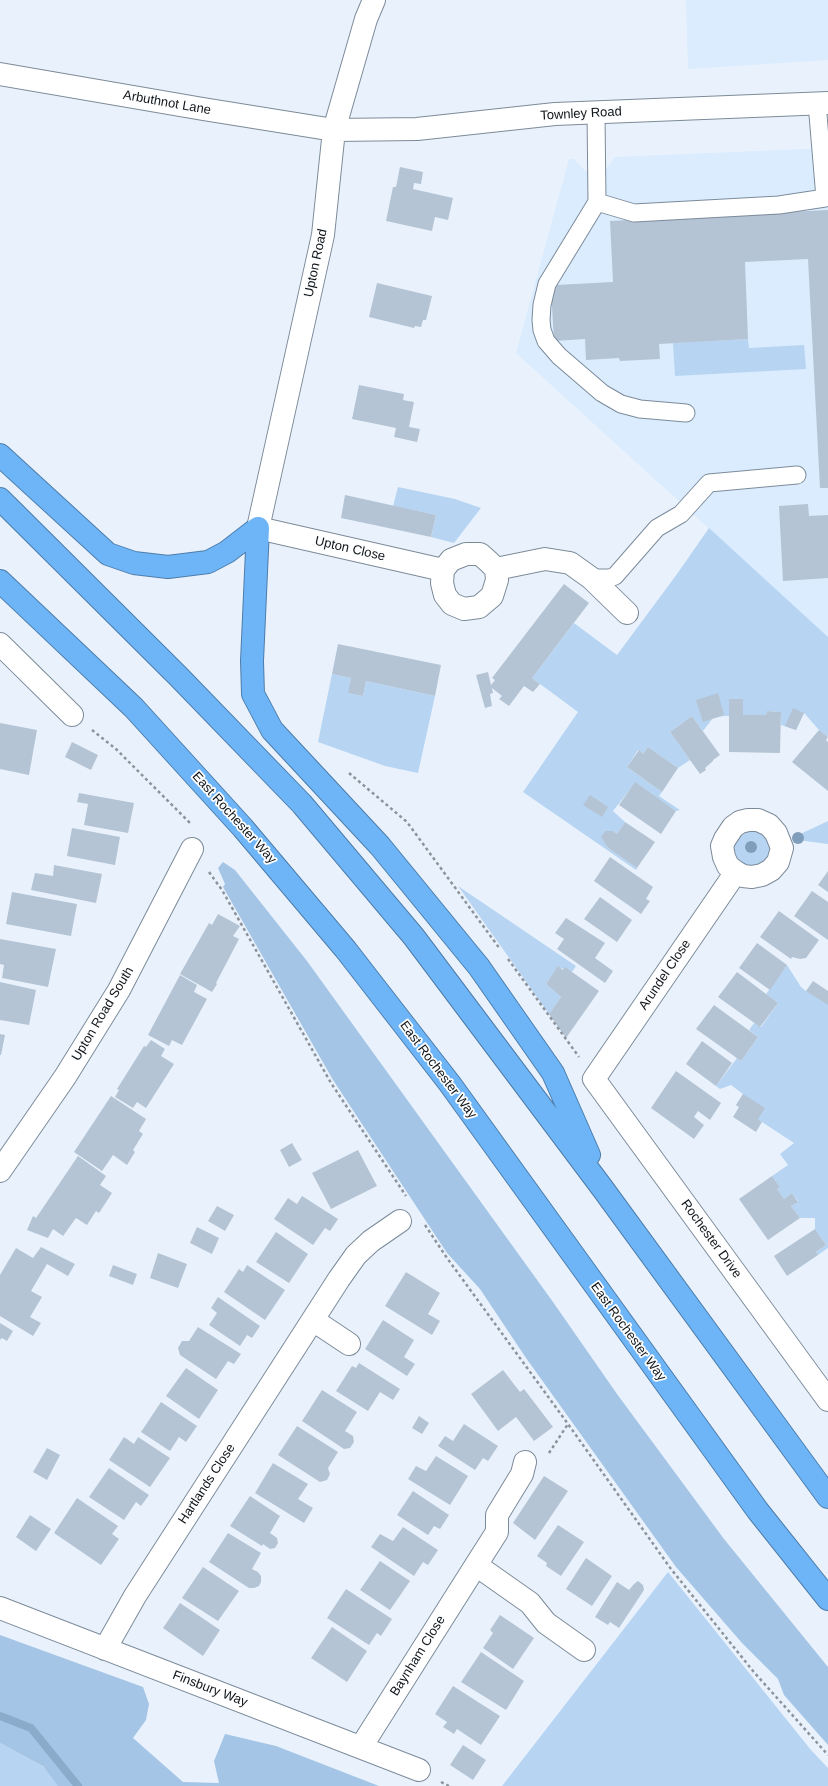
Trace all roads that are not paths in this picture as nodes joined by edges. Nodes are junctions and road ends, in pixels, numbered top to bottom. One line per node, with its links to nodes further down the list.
1 (374, 0): 5 (street, Upton Road)
2 (0, 74): 5 (street, Arbuthnot Lane)
3 (823, 103): 4 (street, Townley Road); 6 (lane)
4 (596, 113): 5 (street, Townley Road); 7 (lane)
5 (334, 130): 12 (street, Upton Road)
6 (826, 198): 7 (lane)
7 (597, 202): 8 (lane)
8 (686, 413)
9 (0, 455): 12 (highway)
10 (797, 475): 15 (lane)
11 (0, 499): 24 (highway)
12 (258, 528): 14 (street, Upton Close); 24 (highway)
13 (496, 569): 14 (street); 14 (street); 15 (street)
14 (443, 570)
15 (591, 578): 17 (street)
16 (0, 581): 32 (highway, East Rochester Way)
17 (627, 613)
18 (0, 644): 19 (street)
19 (72, 715)
20 (192, 849): 23 (street, Upton Road South)
21 (736, 872): 22 (street, Arundel Close)
22 (594, 1079): 28 (street, Rochester Drive)
23 (0, 1171)
24 (603, 1188): 30 (highway)
25 (400, 1221): 26 (street, Hartlands Close)
26 (313, 1320): 27 (street); 34 (street, Hartlands Close)
27 (349, 1344)
28 (828, 1400)
29 (525, 1462): 31 (street, Baynham Close)
30 (828, 1497)
31 (476, 1565): 35 (street); 36 (street, Baynham Close)
32 (828, 1599)
33 (0, 1608): 34 (street, Finsbury Way)
34 (105, 1649): 36 (street, Finsbury Way)
35 (584, 1650)
36 (361, 1747): 37 (street, Finsbury Way)
37 (419, 1770)

